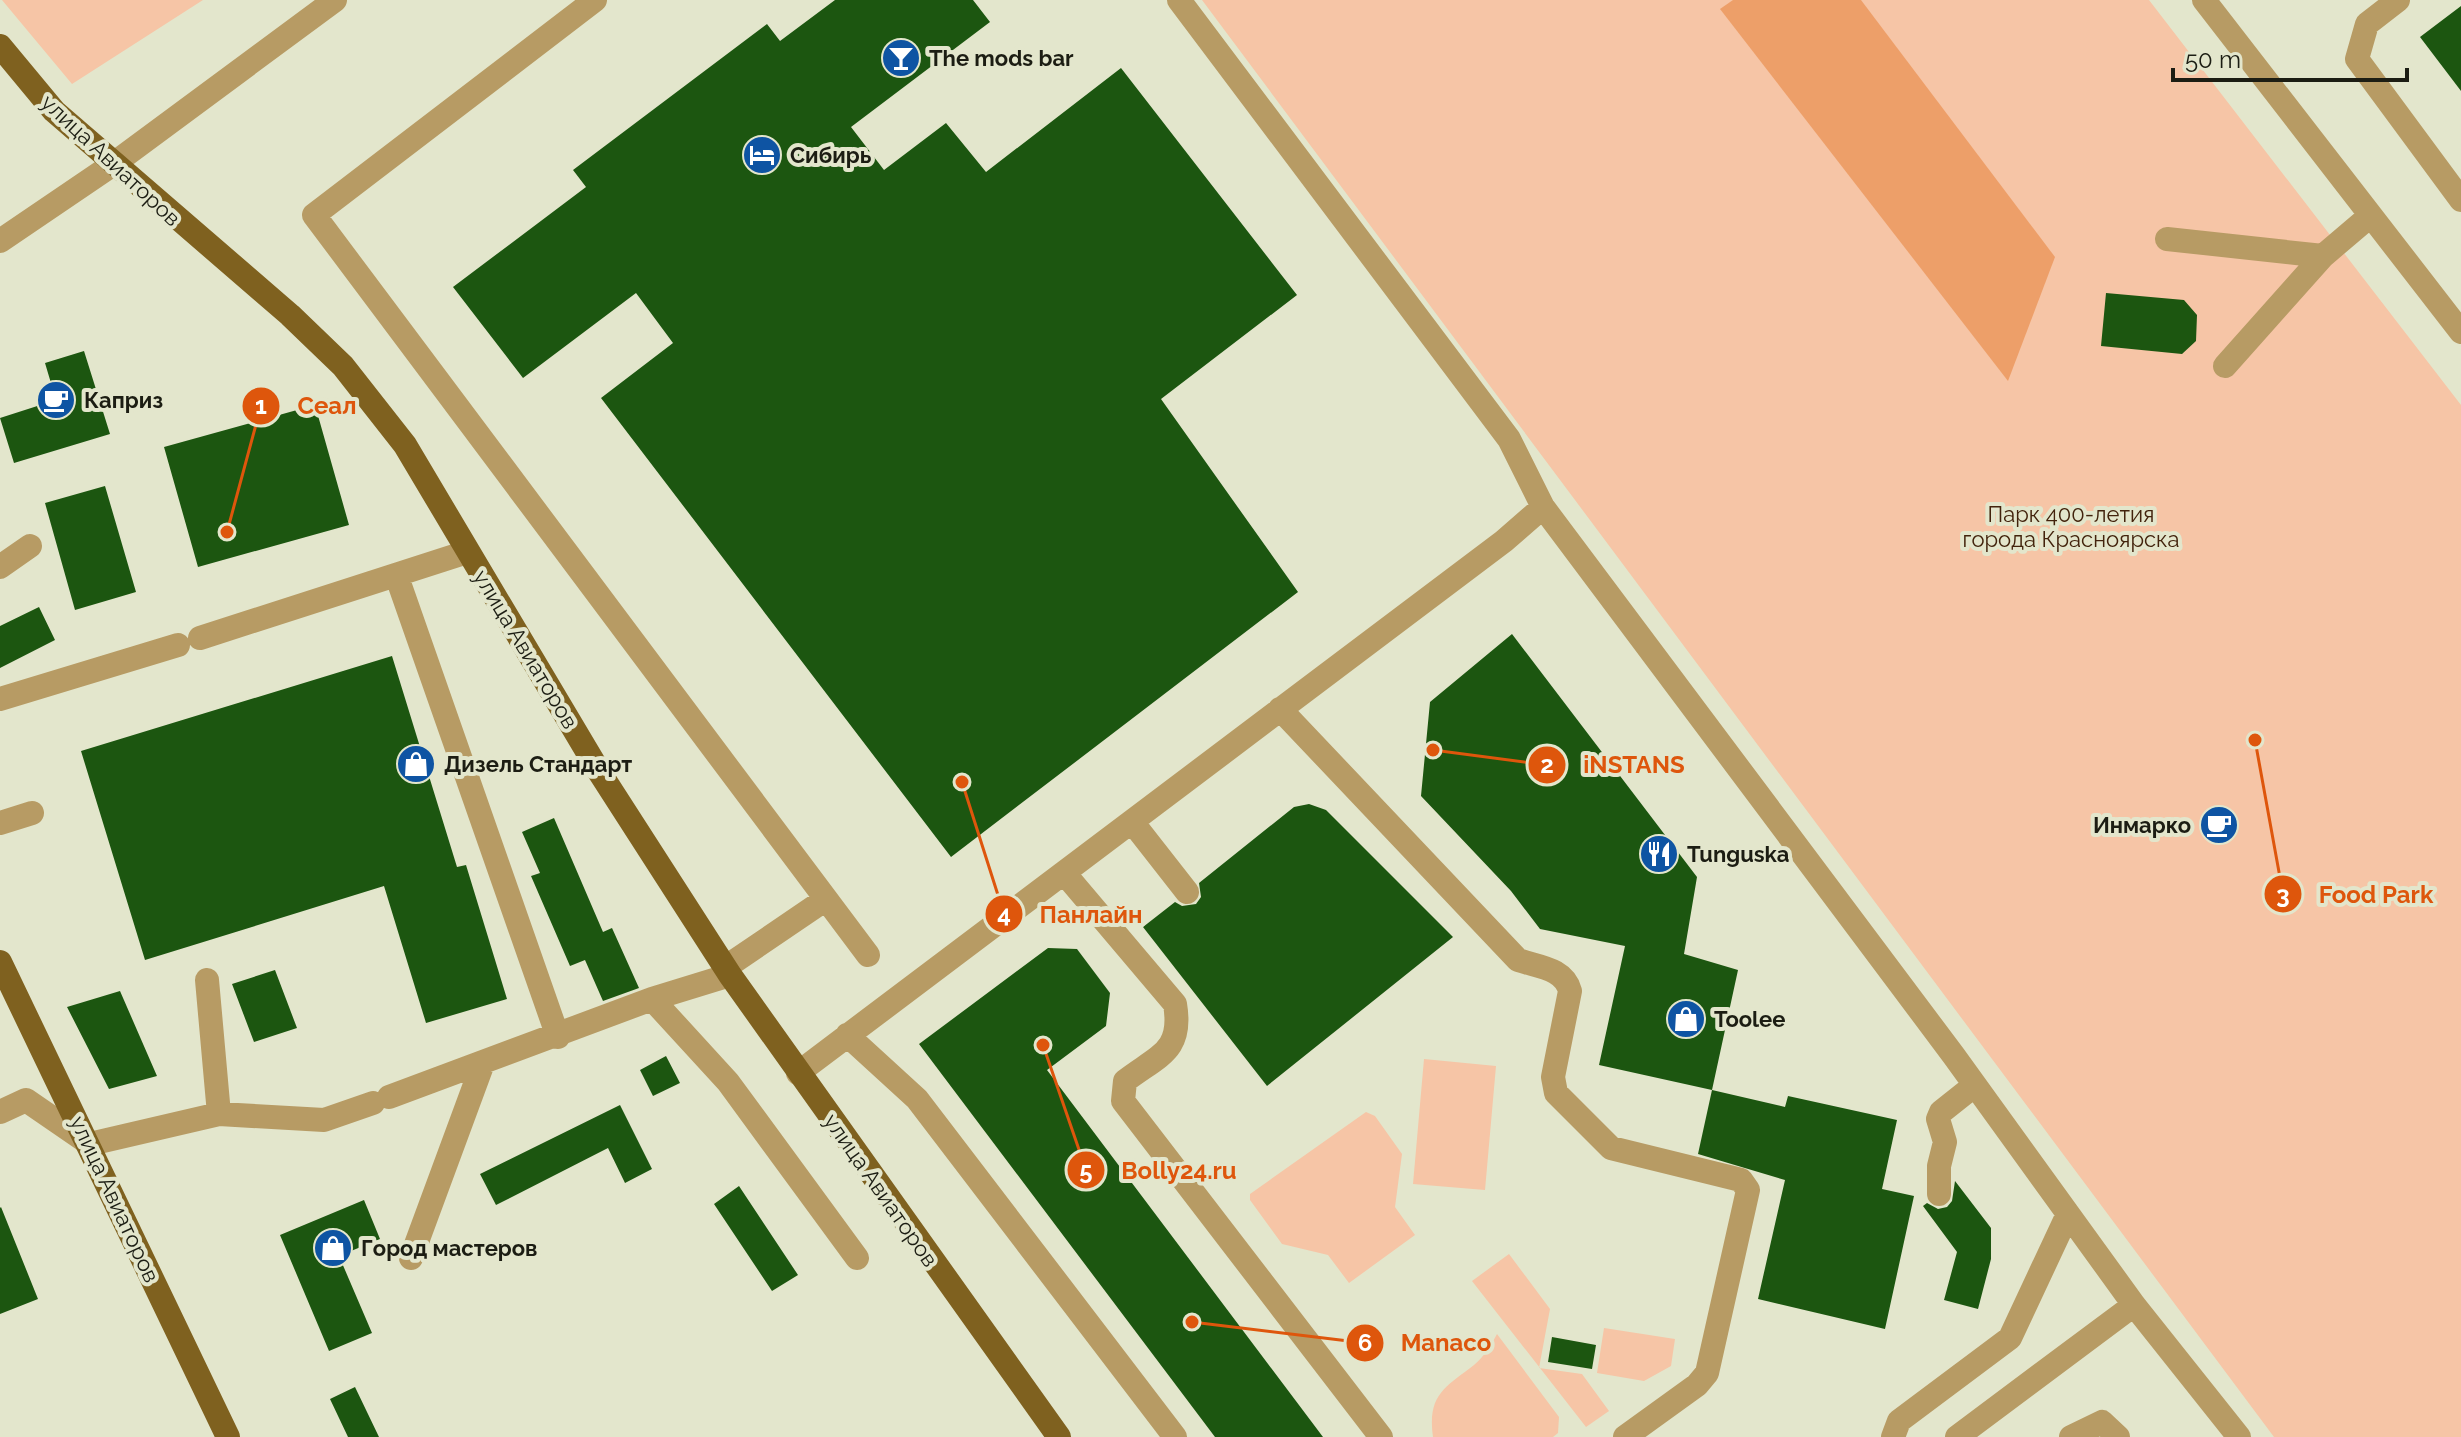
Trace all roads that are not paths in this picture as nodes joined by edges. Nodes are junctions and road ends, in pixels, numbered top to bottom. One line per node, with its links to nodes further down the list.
1 (335, 0): 7 (street)
2 (595, 0): 27 (street)
3 (1179, 0): 15 (street)
4 (2204, 0): 9 (street)
5 (2398, 0): 8 (street)
6 (0, 46): 7 (main road, улица Авиаторов)
7 (112, 165): 11 (street); 17 (main road, улица Авиаторов)
8 (2461, 200)
9 (2370, 216): 12 (street); 13 (street)
10 (2167, 239): 12 (street)
11 (0, 241)
12 (2323, 256): 14 (street)
13 (2461, 332)
14 (2225, 366)
15 (1543, 507): 21 (street); 37 (street)
16 (30, 546): 18 (street)
17 (467, 552): 19 (street); 30 (main road, улица Авиаторов)
18 (0, 567)
19 (397, 577): 20 (street); 34 (street)
20 (0, 699)
21 (1280, 709): 24 (street); 50 (street)
22 (32, 813): 23 (street)
23 (0, 823)
24 (1133, 823): 25 (street); 26 (street)
25 (1065, 874): 33 (street); 49 (street)
26 (1187, 892)
27 (826, 899): 28 (street); 30 (street)
28 (868, 955)
29 (0, 962): 40 (main road, улица Авиаторов)
30 (728, 971): 32 (street); 36 (main road, улица Авиаторов)
31 (207, 980): 39 (street)
32 (652, 999): 34 (street); 44 (street)
33 (847, 1035): 36 (street); 48 (street)
34 (558, 1037): 35 (street)
35 (483, 1063): 39 (street); 43 (street)
36 (798, 1073): 47 (main road, улица Авиаторов)
37 (1975, 1085): 41 (street); 42 (street)
38 (0, 1112): 40 (street)
39 (219, 1114): 40 (street)
40 (90, 1144): 46 (main road, улица Авиаторов)
41 (1939, 1194)
42 (2068, 1214): 45 (street); 51 (street)
43 (411, 1258)
44 (857, 1258)
45 (2134, 1305): 52 (street); 55 (street)
46 (228, 1437)
47 (1059, 1437)
48 (1175, 1437)
49 (1381, 1437)
50 (1625, 1437)
51 (1893, 1437)
52 (1957, 1437)
53 (2071, 1437): 54 (street)
54 (2118, 1437)
55 (2239, 1437)

